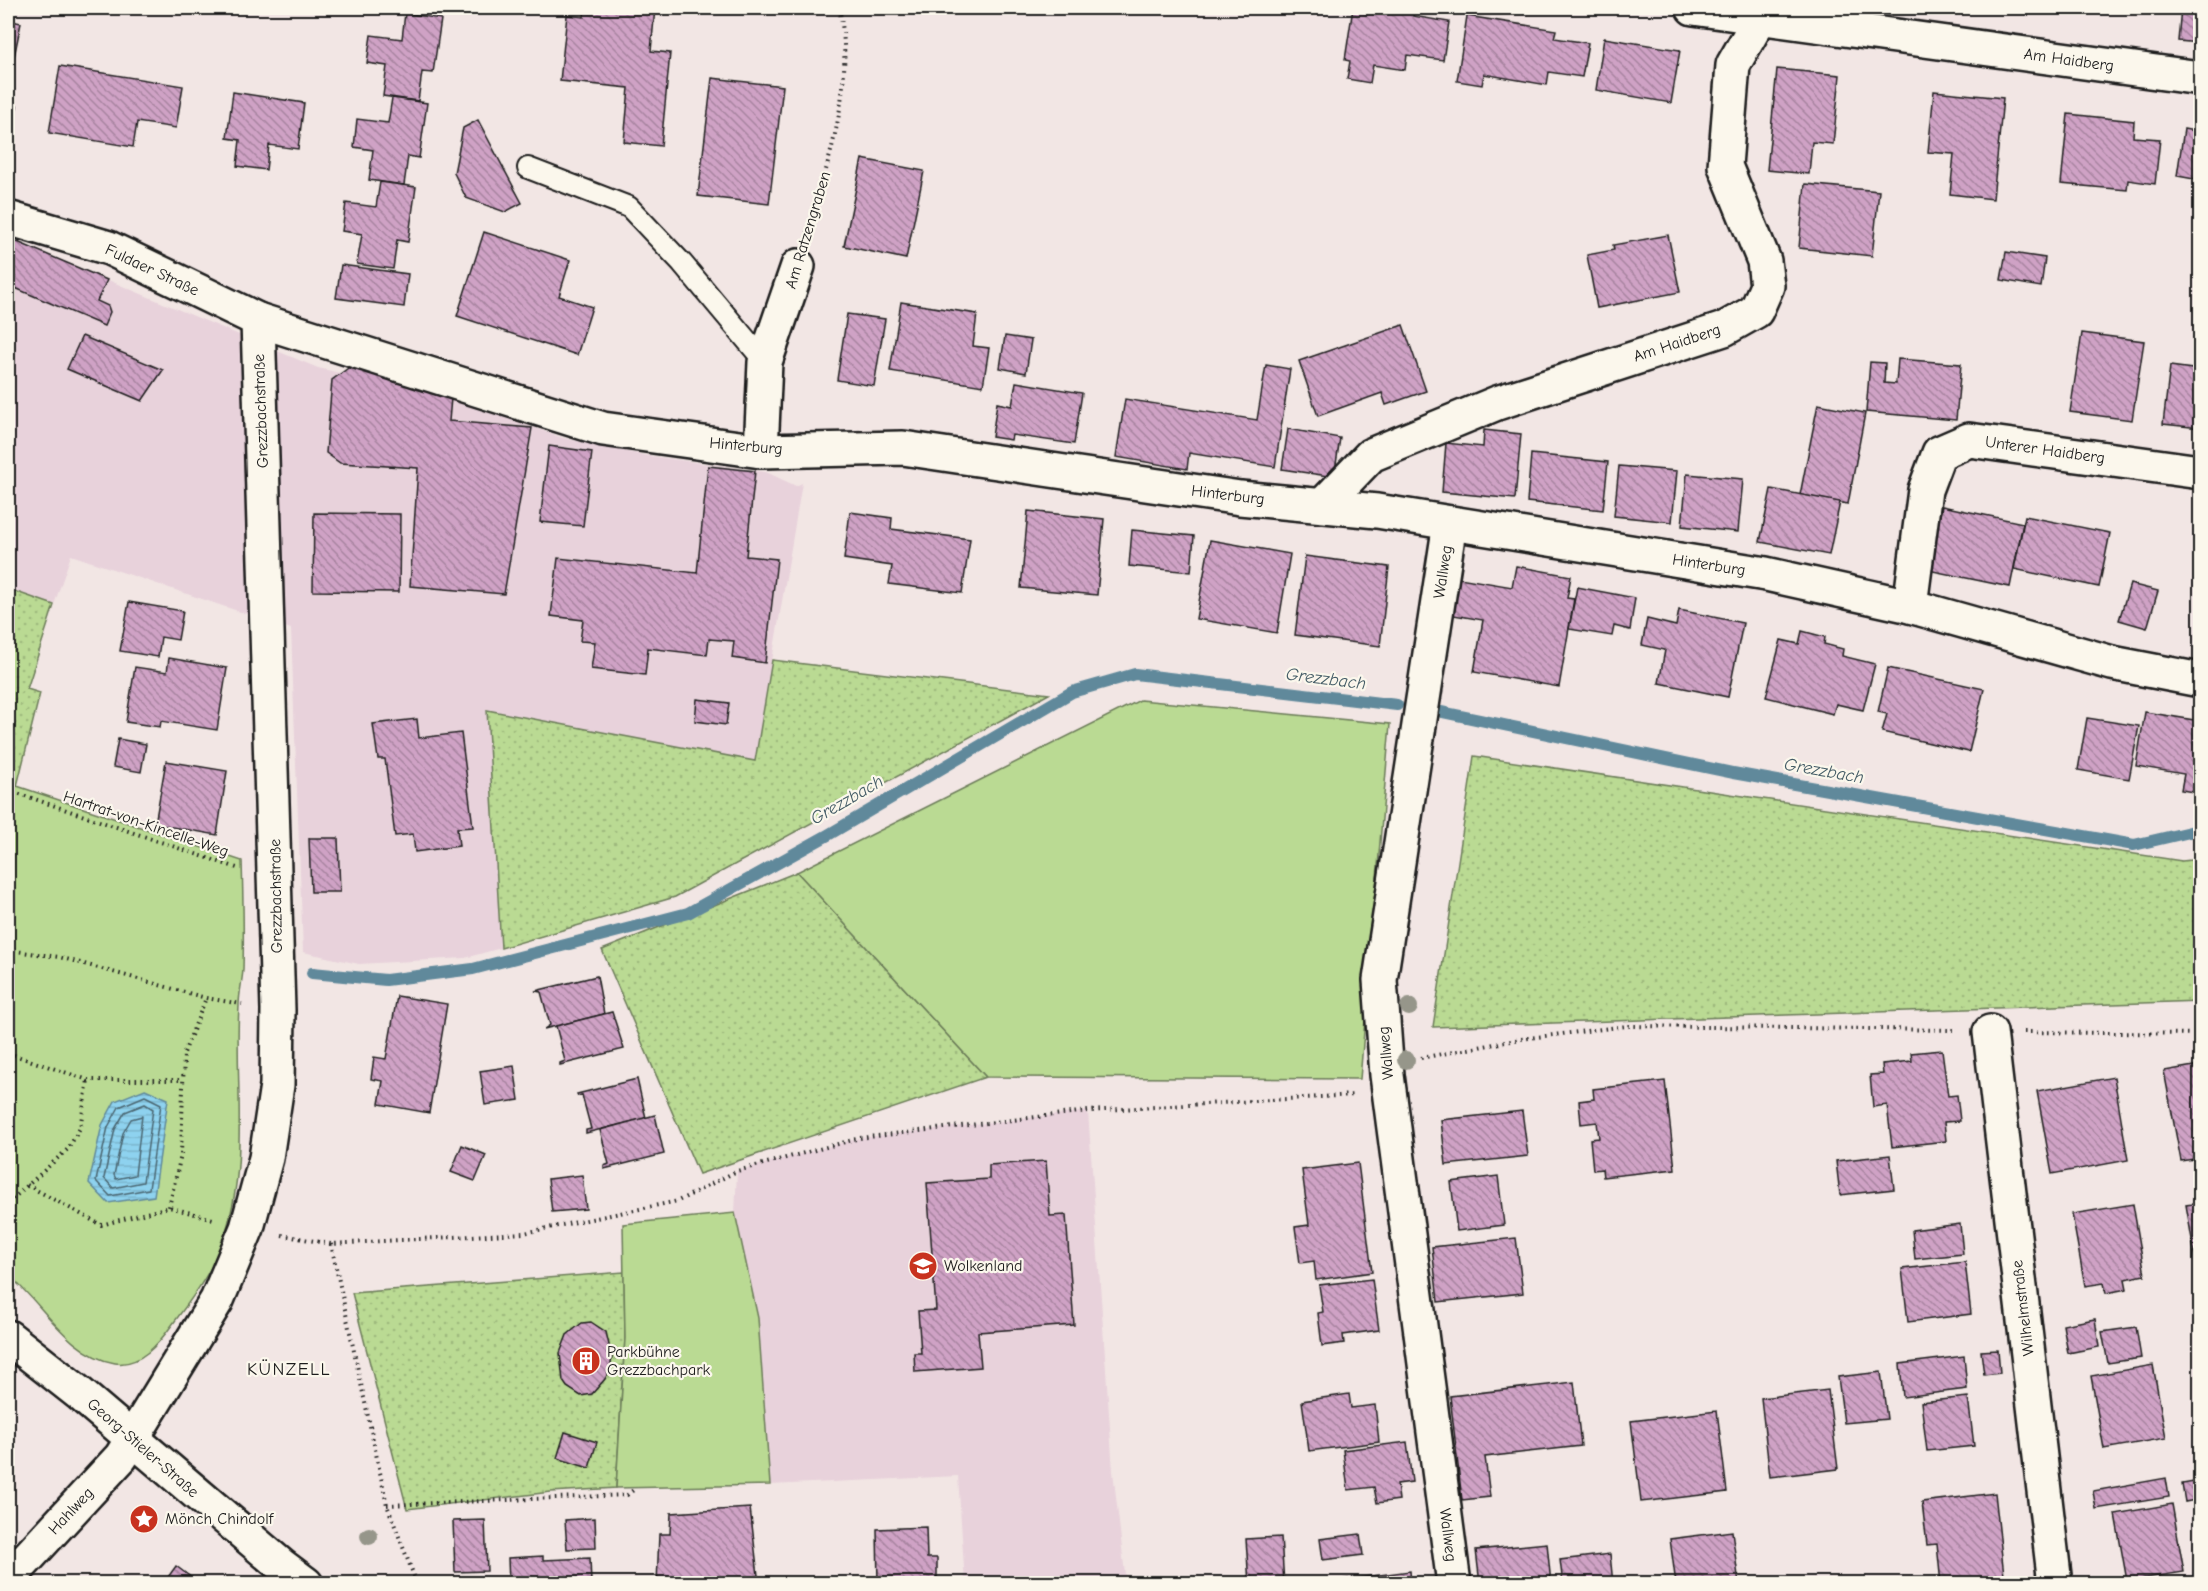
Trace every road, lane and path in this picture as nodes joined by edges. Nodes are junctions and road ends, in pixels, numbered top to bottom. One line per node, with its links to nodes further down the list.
1 (839, 8): 8 (path, Am Ratzengraben)
2 (1693, 8): 4 (street, Am Haidberg)
3 (1812, 15): 4 (street, Am Haidberg); 5 (street, Am Haidberg)
4 (1760, 18): 13 (street, Am Haidberg)
5 (2200, 78)
6 (528, 168): 10 (lane)
7 (8, 218): 9 (street, Fuldaer Straße)
8 (798, 266): 10 (street, Am Ratzengraben)
9 (258, 320): 11 (street, Hinterburg); 18 (street, Grezzbachstraße)
10 (765, 362): 11 (street, Am Ratzengraben)
11 (761, 451): 13 (street, Hinterburg)
12 (2200, 472): 15 (street, Unterer Haidberg)
13 (1323, 506): 14 (street, Hinterburg)
14 (1450, 523): 15 (street, Hinterburg); 28 (street, Wallweg)
15 (1910, 606): 16 (street, Hinterburg)
16 (2200, 680)
17 (8, 790): 18 (path, Hartrat-von-Kincelle-Weg)
18 (276, 881): 21 (street, Grezzbachstraße)
19 (8, 950): 20 (path)
20 (206, 998): 21 (path); 27 (path)
21 (278, 1010): 32 (street, Grezzbachstraße)
22 (1990, 1032): 23 (path); 25 (path); 42 (street, Wilhelmstraße)
23 (2200, 1034)
24 (8, 1053): 26 (path)
25 (1418, 1059)
26 (87, 1080): 27 (path); 29 (path)
27 (183, 1080): 31 (path)
28 (1390, 1093): 33 (path); 41 (street, Wallweg)
29 (27, 1185): 30 (path); 31 (path)
30 (8, 1203)
31 (169, 1207): 32 (path)
32 (247, 1228): 33 (path); 35 (street, Grezzbachstraße)
33 (331, 1244): 37 (path)
34 (8, 1337): 35 (street, Georg-Stieler-Straße)
35 (133, 1440): 38 (street, Hahlweg); 39 (street, Georg-Stieler-Straße)
36 (636, 1488): 37 (path)
37 (387, 1505): 40 (path)
38 (8, 1580)
39 (306, 1584)
40 (417, 1584)
41 (1454, 1584)
42 (2055, 1584)

